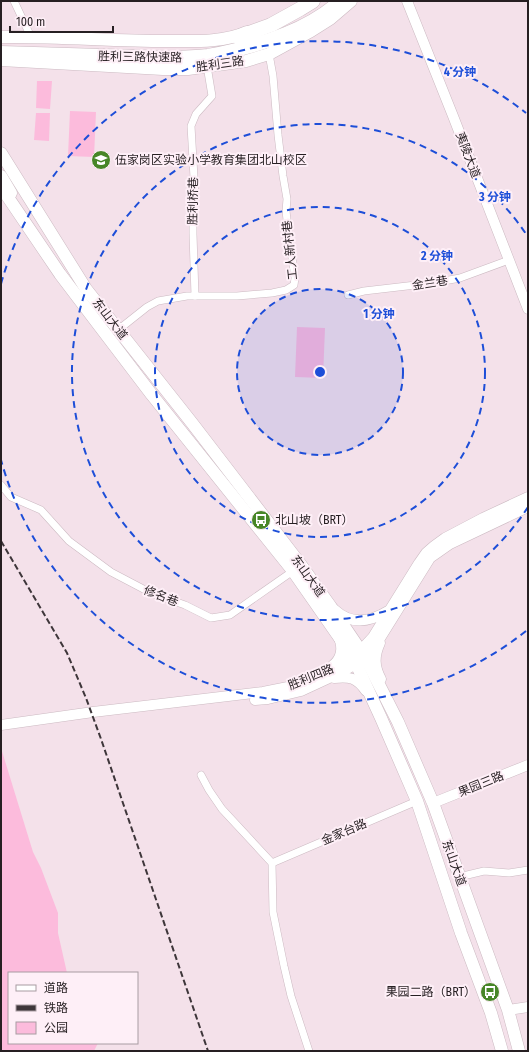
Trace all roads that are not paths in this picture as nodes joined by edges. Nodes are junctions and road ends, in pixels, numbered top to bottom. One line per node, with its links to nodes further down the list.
1 (14, 1): 13 (street)
2 (302, 1): 11 (main road, 胜利三路)
3 (313, 1): 11 (highway)
4 (327, 1): 10 (highway)
5 (341, 1): 9 (highway)
6 (351, 1): 16 (main road, 胜利三路)
7 (407, 1): 24 (main road, 夷陵大道)
8 (412, 1): 28 (main road, 夷陵大道)
9 (321, 17): 10 (highway); 18 (highway)
10 (276, 34): 14 (highway, 胜利三路快速路); 15 (highway, 胜利三路快速路)
11 (238, 36): 13 (main road, 胜利三路)
12 (1, 37): 13 (main road, 胜利三路)
13 (31, 37)
14 (1, 45)
15 (1, 52)
16 (270, 54): 19 (main road, 胜利三路); 27 (street, 工人新村巷)
17 (1, 60): 18 (main road, 胜利三路)
18 (36, 62): 19 (main road, 胜利三路)
19 (207, 66): 27 (street, 胜利桥巷)
20 (1, 153): 25 (main road, 东山大道)
21 (1, 163): 25 (main road)
22 (1, 176): 25 (main road)
23 (1, 187): 25 (main road, 东山大道)
24 (509, 260): 26 (street, 金兰巷); 29 (main road, 夷陵大道)
25 (81, 292): 30 (main road, 东山大道); 34 (main road, 东山大道)
26 (348, 295)
27 (195, 296): 30 (street, 工人新村巷)
28 (528, 296)
29 (528, 309)
30 (118, 330): 35 (main road, 东山大道)
31 (1, 485): 34 (street, 修名巷)
32 (528, 497): 36 (main road, 胜利四路)
33 (528, 507): 36 (main road, 胜利四路)
34 (293, 571): 37 (main road, 东山大道)
35 (331, 607): 36 (main road); 38 (main road, 东山大道)
36 (391, 615): 38 (main road, 胜利四路); 41 (main road)
37 (338, 636): 38 (main road, 东山大道); 39 (main road)
38 (359, 657): 39 (main road, 胜利四路); 40 (main road, 东山大道); 41 (main road, 东山大道)
39 (326, 676): 40 (main road); 42 (main road, 胜利四路); 43 (main road, 胜利四路)
40 (381, 718): 46 (main road, 东山大道)
41 (398, 722): 47 (main road, 东山大道)
42 (1, 725)
43 (1, 730)
44 (528, 765): 47 (main road, 果园三路)
45 (201, 774): 48 (street)
46 (417, 801): 48 (street, 金家台路); 54 (main road, 东山大道)
47 (433, 803): 50 (main road, 东山大道)
48 (272, 863): 53 (street)
49 (528, 870): 50 (street)
50 (460, 877): 52 (main road, 东山大道)
51 (528, 1007): 52 (main road)
52 (508, 1010): 55 (main road, 东山大道)
53 (309, 1051)
54 (502, 1051)
55 (519, 1051)

